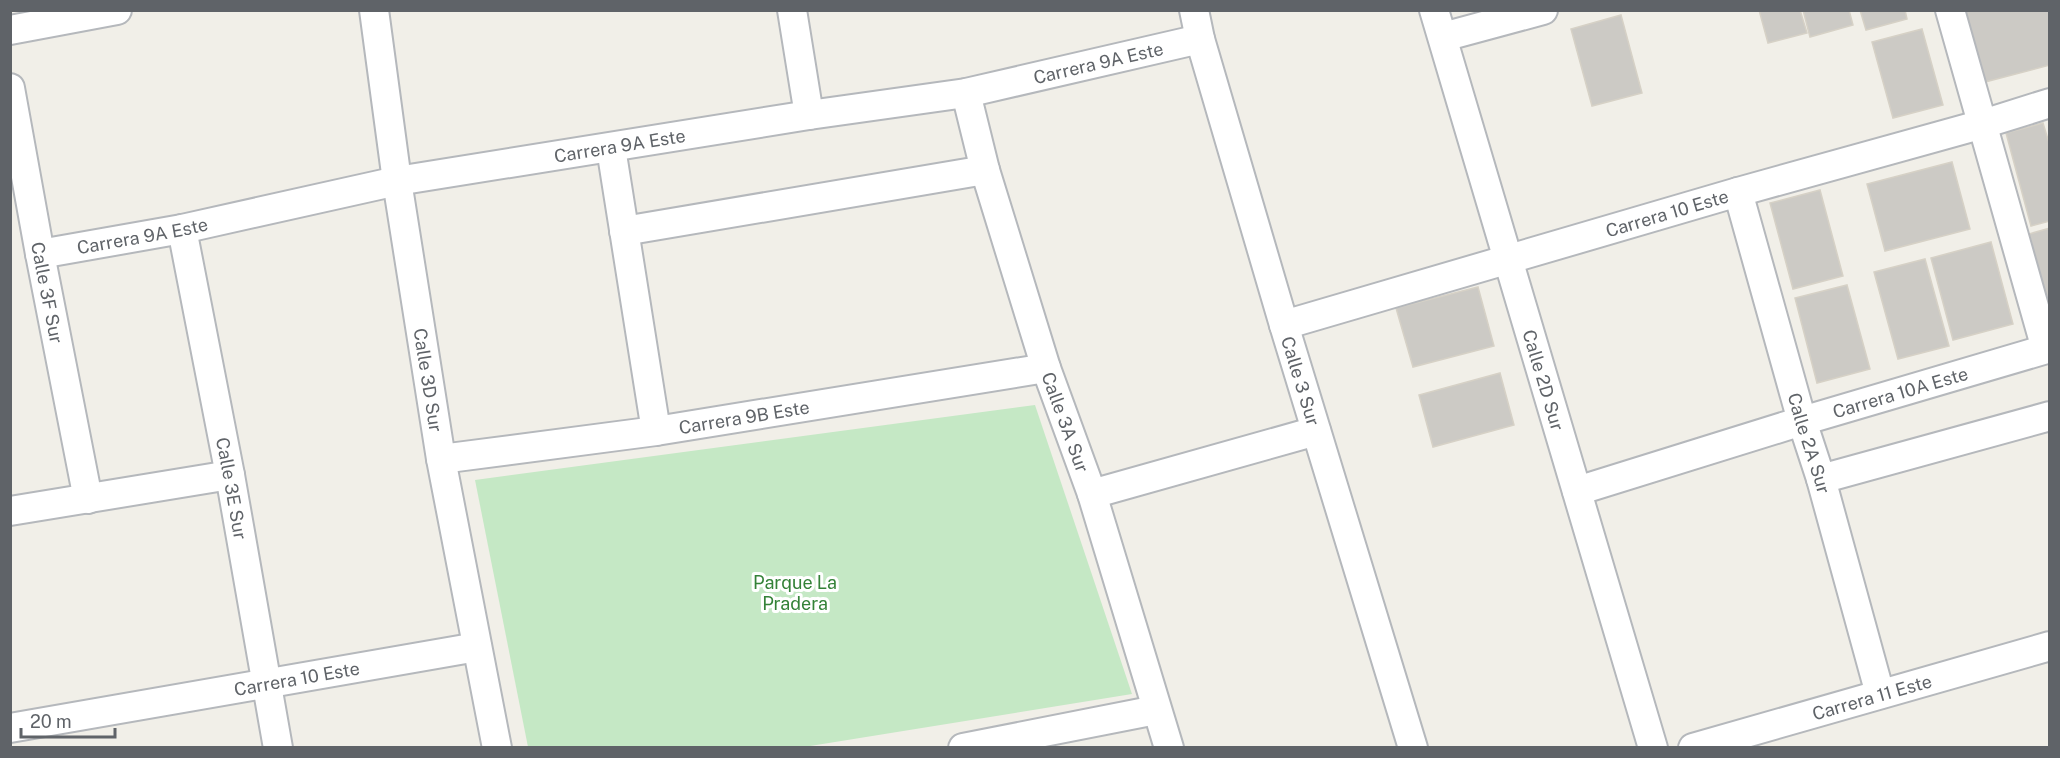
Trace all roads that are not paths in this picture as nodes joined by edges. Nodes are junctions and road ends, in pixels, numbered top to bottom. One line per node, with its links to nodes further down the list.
1 (117, 10): 8 (street)
2 (374, 10): 18 (street, Calle 3D Sur)
3 (792, 10): 14 (street)
4 (1194, 10): 10 (street, Calle 3 Sur)
5 (1434, 10): 9 (street, Calle 2D Sur)
6 (1543, 10): 9 (street)
7 (1950, 10): 15 (street)
8 (10, 30)
9 (1443, 37): 23 (street, Calle 2D Sur)
10 (1200, 39): 12 (street, Carrera 9A Este); 24 (street, Calle 3 Sur)
11 (10, 88): 22 (street, Calle 3F Sur)
12 (966, 93): 14 (street, Carrera 9A Este); 17 (street, Calle 3A Sur)
13 (2049, 103): 15 (street, Carrera 10 Este)
14 (809, 115): 16 (street, Carrera 9A Este)
15 (1983, 124): 19 (street, Carrera 10 Este); 25 (street)
16 (611, 148): 18 (street, Carrera 9A Este); 21 (street)
17 (985, 170): 21 (street); 26 (street, Calle 3A Sur)
18 (397, 182): 20 (street, Carrera 9A Este); 31 (street, Calle 3D Sur)
19 (1738, 192): 23 (street, Carrera 10 Este); 28 (street, Calle 2A Sur)
20 (182, 229): 22 (street, Carrera 9A Este); 32 (street, Calle 3E Sur)
21 (624, 231): 29 (street)
22 (40, 254): 36 (street, Calle 3F Sur)
23 (1509, 259): 24 (street, Carrera 10 Este); 34 (street, Calle 2D Sur)
24 (1284, 325): 30 (street, Calle 3 Sur)
25 (2048, 349): 28 (street, Carrera 10A Este)
26 (1046, 368): 29 (street, Carrera 9B Este); 35 (street, Calle 3A Sur)
27 (2049, 416): 33 (street)
28 (1802, 421): 33 (street, Calle 2A Sur); 34 (street, Carrera 10A Este)
29 (656, 431): 31 (street, Carrera 9B Este)
30 (1316, 431): 35 (street); 48 (street, Calle 3 Sur)
31 (441, 459): 39 (street, Calle 3D Sur)
32 (230, 475): 36 (street); 40 (street, Calle 3E Sur)
33 (1821, 479): 41 (street, Calle 2A Sur)
34 (1577, 491): 49 (street, Calle 2D Sur)
35 (1092, 494): 42 (street, Calle 3A Sur)
36 (88, 499): 37 (street)
37 (10, 511)
38 (2049, 646): 41 (street, Carrera 11 Este)
39 (477, 647): 40 (street, Carrera 10 Este); 45 (street, Calle 3D Sur)
40 (267, 685): 43 (street, Carrera 10 Este); 44 (street, Calle 3E Sur)
41 (1880, 694): 50 (street, Carrera 11 Este)
42 (1156, 710): 46 (street); 47 (street, Calle 3A Sur)
43 (10, 728)
44 (278, 747)
45 (497, 747)
46 (963, 747)
47 (1168, 747)
48 (1413, 747)
49 (1653, 747)
50 (1693, 747)

